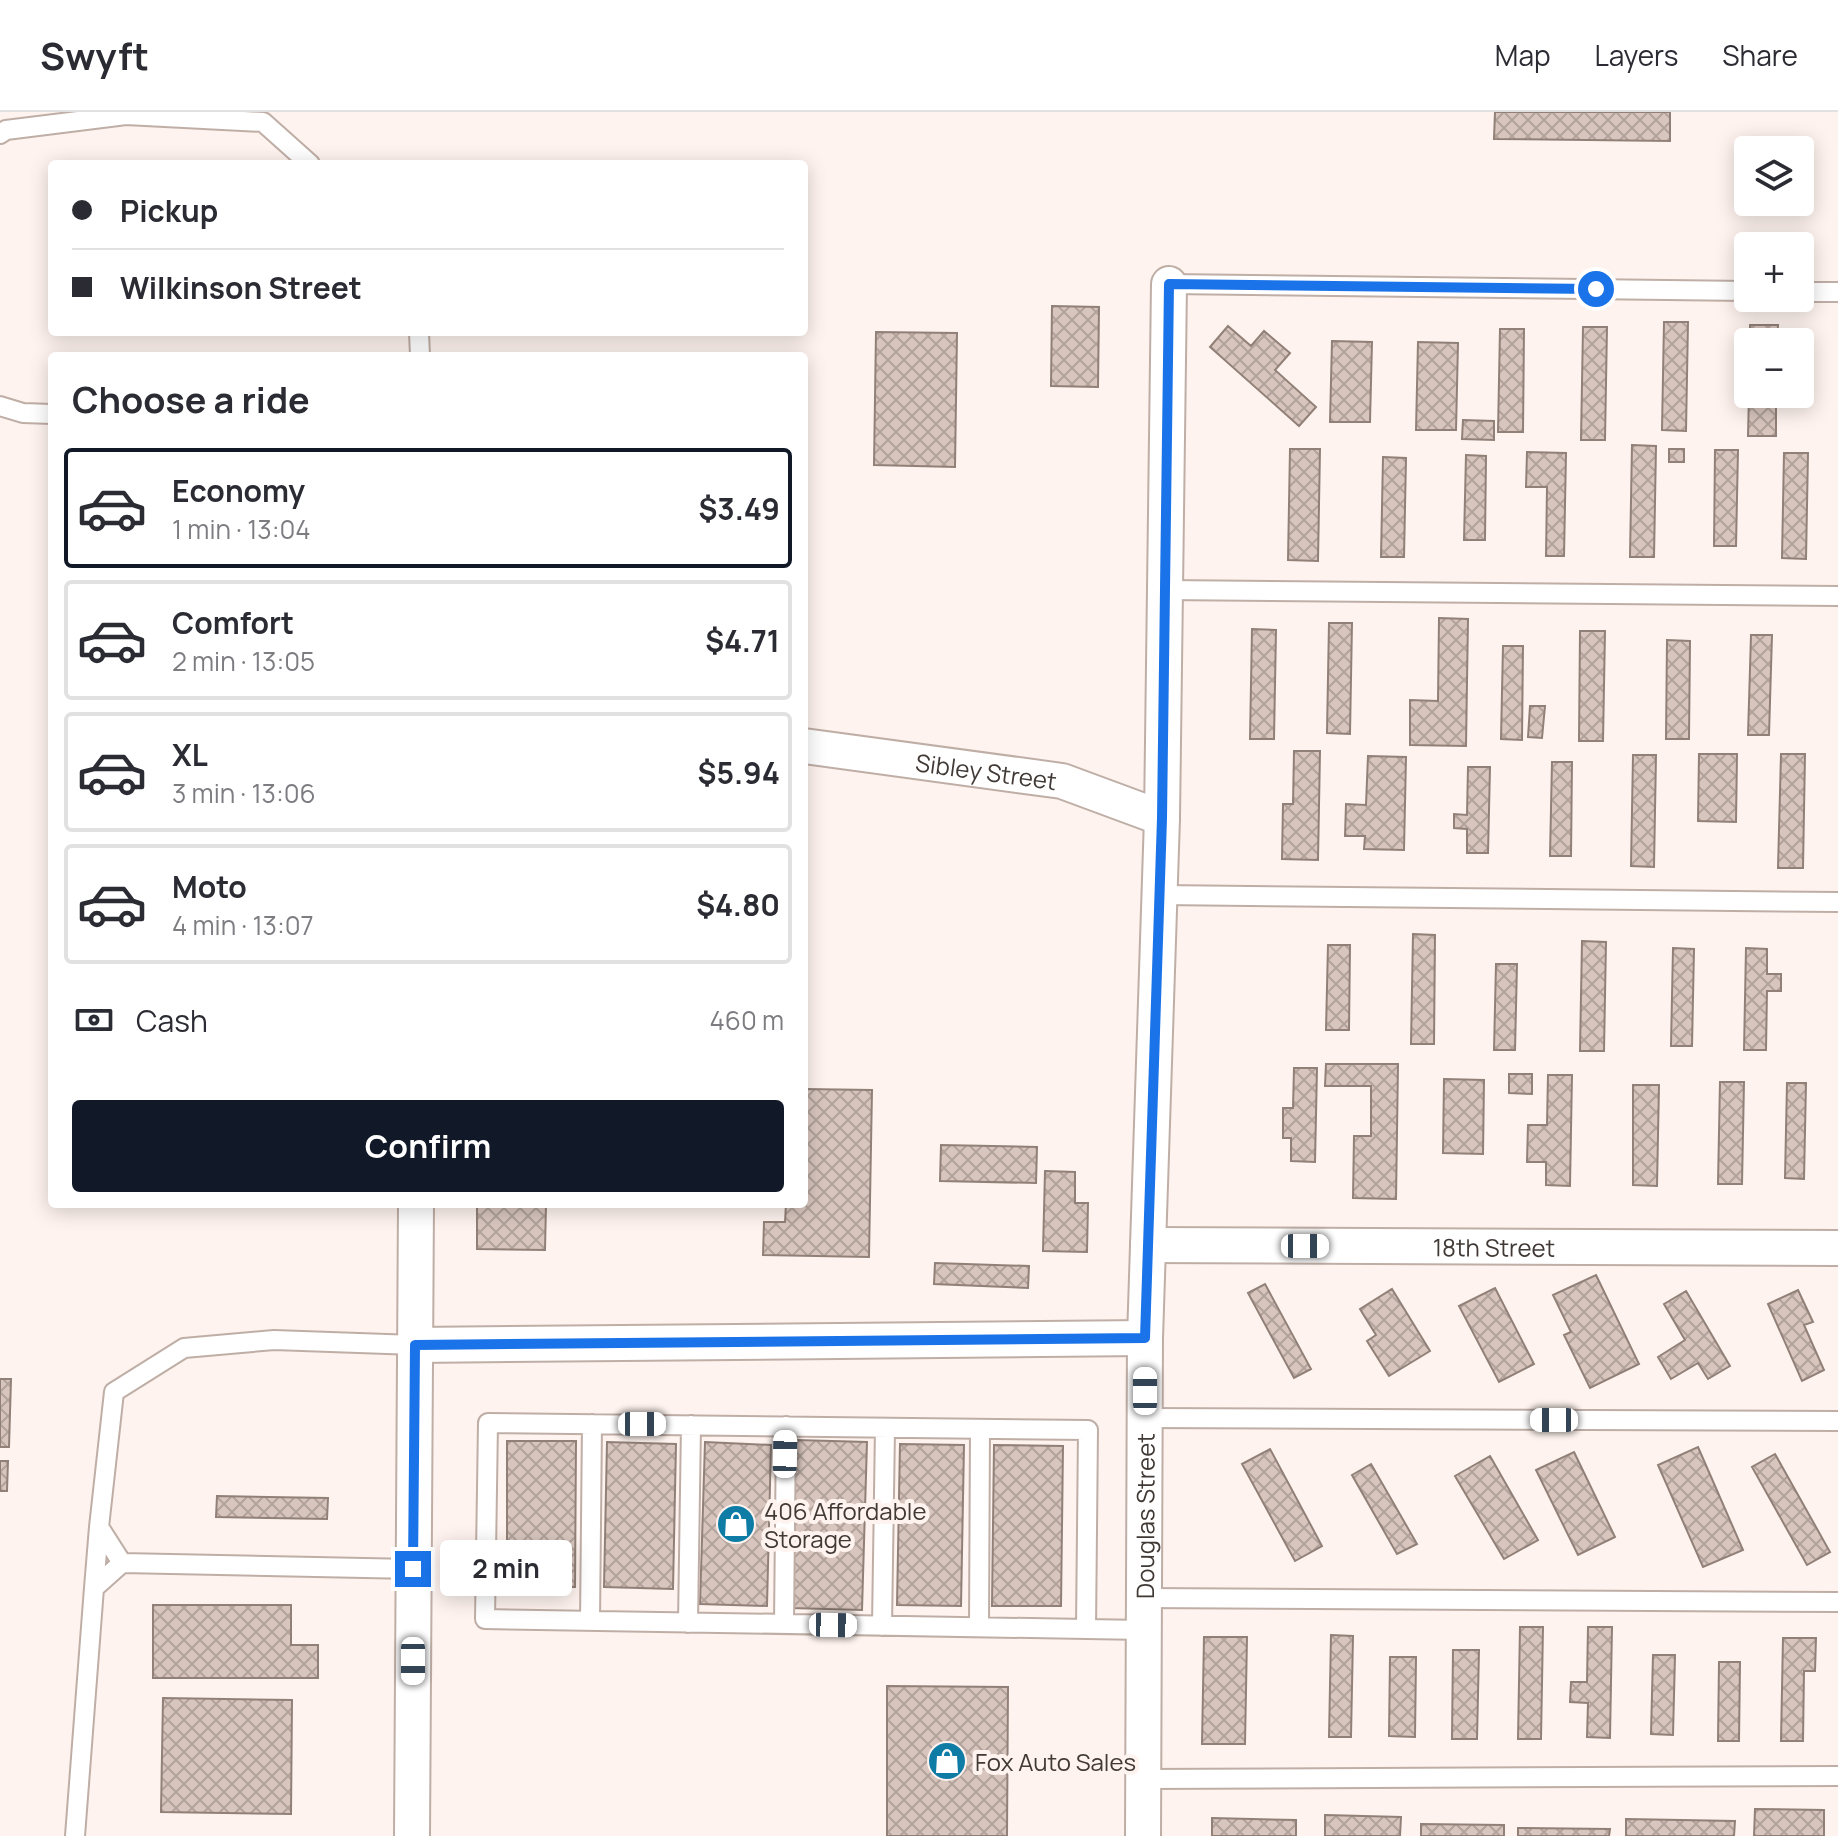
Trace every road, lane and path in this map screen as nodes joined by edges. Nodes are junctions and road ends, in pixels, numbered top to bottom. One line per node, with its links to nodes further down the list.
1 (0, 134): 2 (lane)
2 (306, 160)
3 (1169, 284): 4 (lane); 9 (street, Douglas Street)
4 (1734, 291)
5 (1814, 292): 6 (lane)
6 (1838, 292)
7 (0, 406): 8 (lane)
8 (48, 414)
9 (1165, 590): 10 (lane); 12 (street, Douglas Street)
10 (1838, 596)
11 (808, 747): 12 (street, Sibley Street)
12 (1162, 818): 13 (street, Douglas Street)
13 (1160, 895): 14 (lane); 16 (street, Douglas Street)
14 (1838, 902)
15 (416, 1208): 19 (street)
16 (1148, 1245): 17 (street, 18th Street); 18 (street, Douglas Street)
17 (1838, 1248)
18 (1145, 1338): 19 (street); 20 (street, Douglas Street)
19 (415, 1345): 27 (lane); 29 (street)
20 (1145, 1418): 21 (lane); 32 (street, Douglas Street)
21 (1838, 1421)
22 (592, 1424): 23 (lane); 33 (lane); 33 (lane)
23 (691, 1425): 24 (lane); 34 (lane)
24 (786, 1426): 25 (lane); 35 (lane)
25 (885, 1428): 26 (lane); 36 (lane)
26 (980, 1429): 37 (lane); 38 (lane)
27 (99, 1527): 28 (lane); 30 (lane)
28 (122, 1563): 29 (lane); 30 (lane)
29 (413, 1569): 42 (street)
30 (94, 1588): 41 (lane)
31 (1838, 1602): 32 (lane)
32 (1144, 1614): 38 (lane); 40 (street, Douglas Street)
33 (590, 1621): 34 (lane)
34 (688, 1623): 35 (lane)
35 (784, 1624): 36 (lane)
36 (882, 1626): 37 (lane)
37 (979, 1627): 38 (lane)
38 (1086, 1629)
39 (1838, 1776): 40 (lane)
40 (1143, 1779): 43 (street, Douglas Street)
41 (75, 1836)
42 (412, 1836)
43 (1143, 1836)

